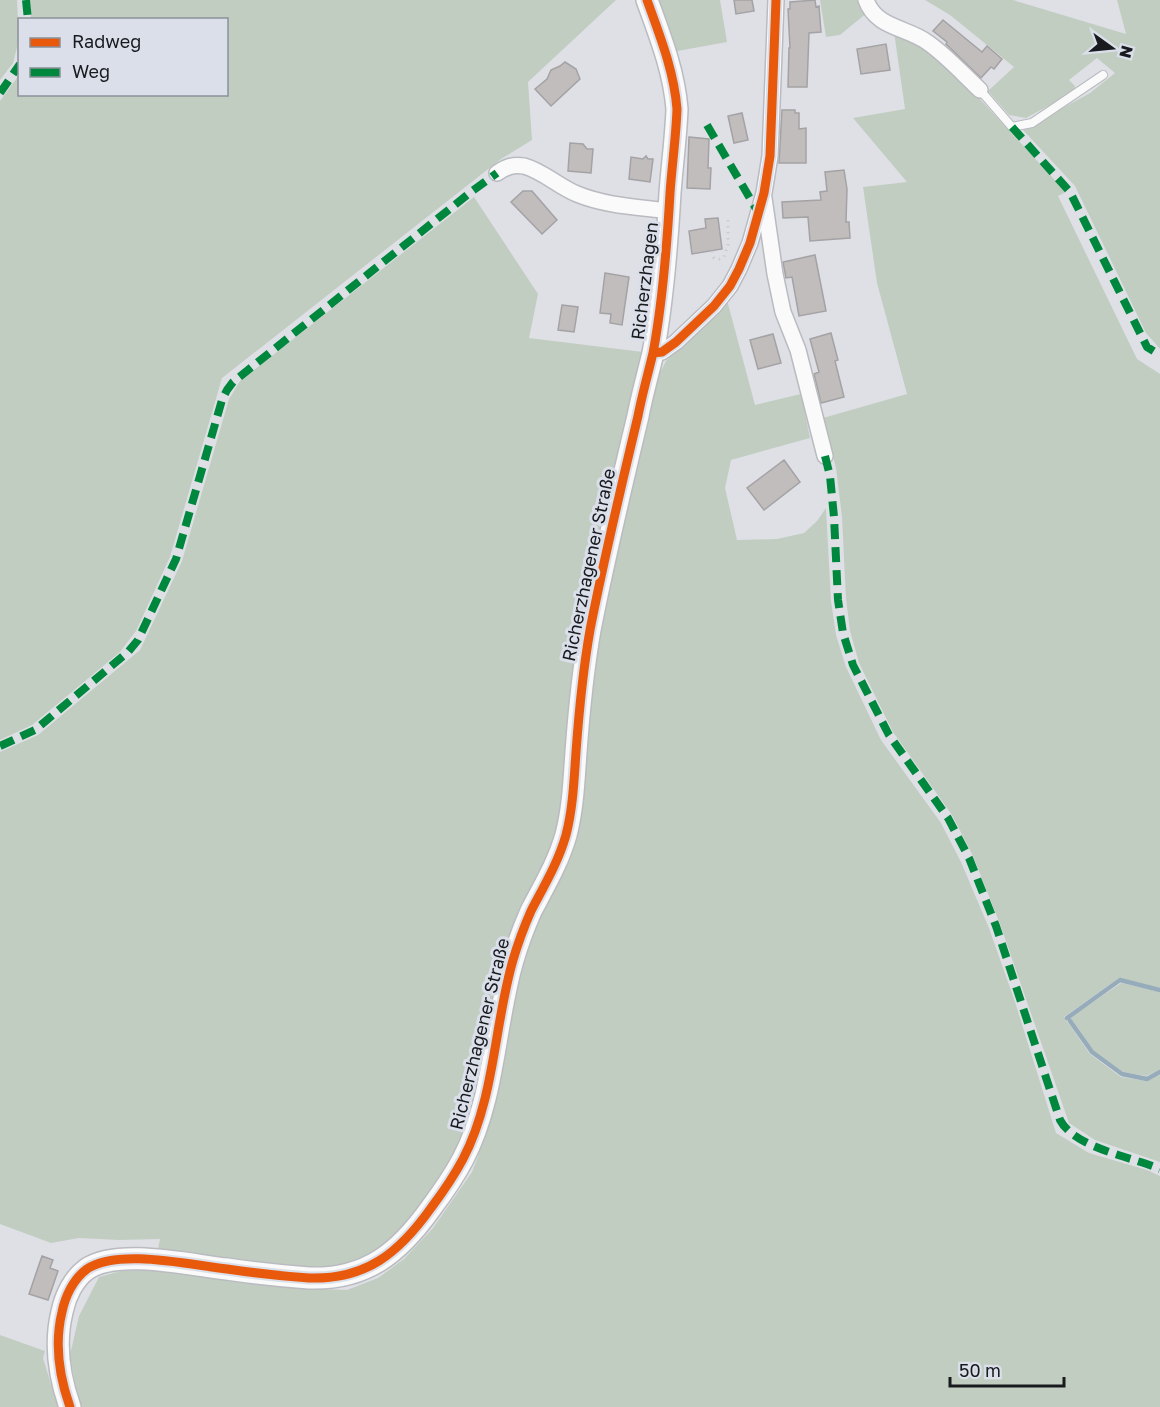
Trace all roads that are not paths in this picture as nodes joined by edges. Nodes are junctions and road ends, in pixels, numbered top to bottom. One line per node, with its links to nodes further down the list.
1 (647, 0): 8 (street, Richerzhagen)
2 (777, 0): 7 (street, Richerzhagen)
3 (866, 0): 5 (street)
4 (1102, 75): 5 (lane)
5 (980, 90)
6 (497, 173): 8 (street, Richerzhagen)
7 (764, 192): 9 (street, Richerzhagen); 10 (street, Richerzhagen)
8 (669, 211): 9 (street, Richerzhagen)
9 (653, 353): 11 (street, Richerzhagener Straße)
10 (825, 456)
11 (70, 1407)

